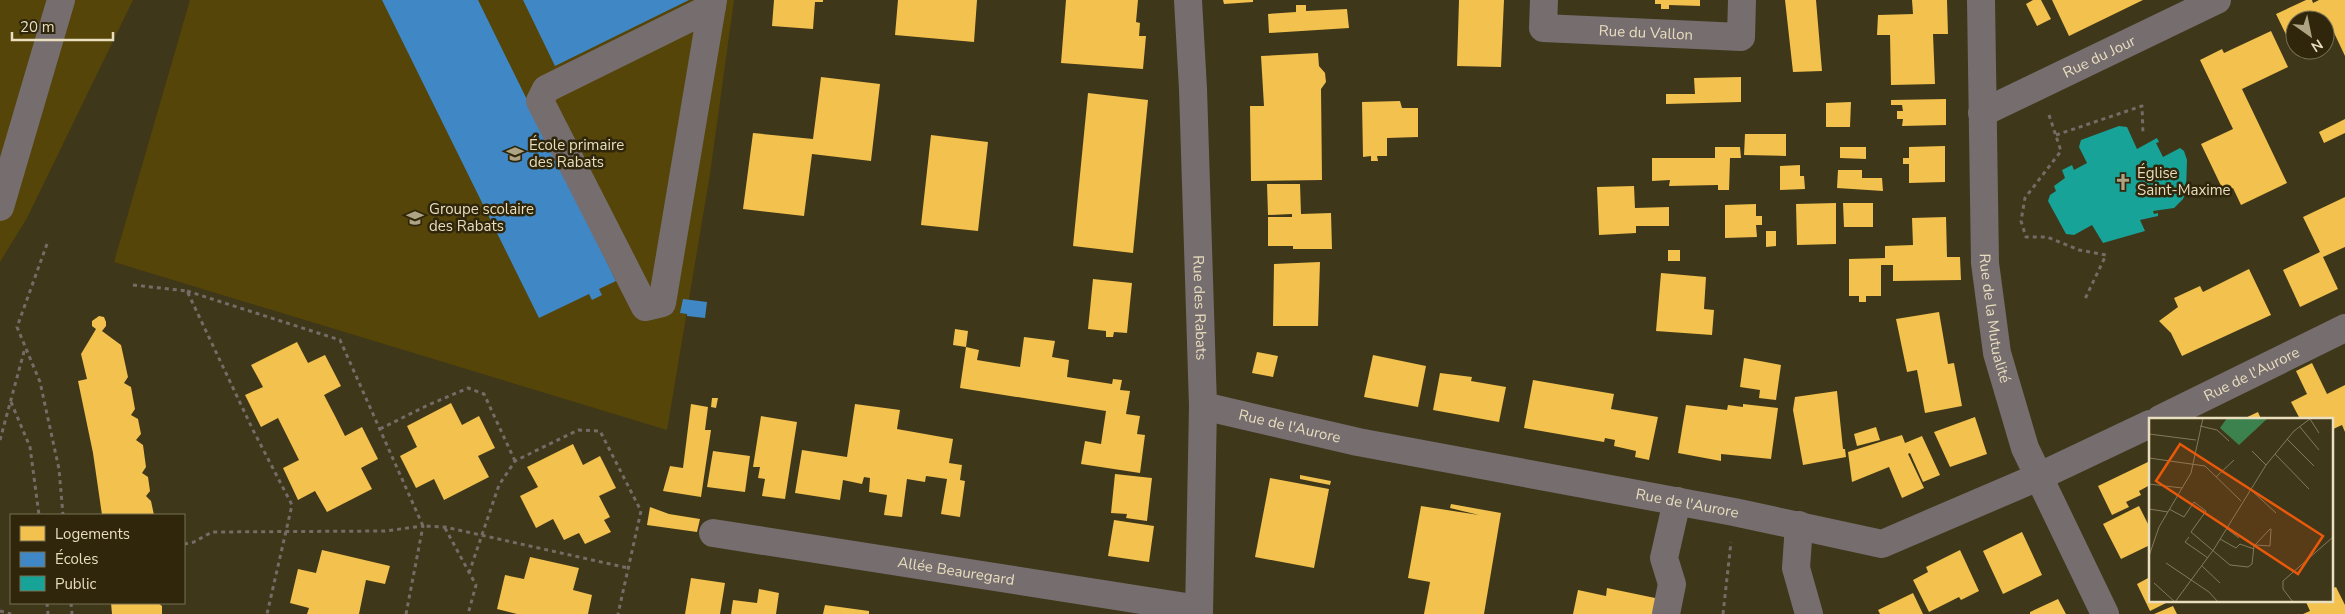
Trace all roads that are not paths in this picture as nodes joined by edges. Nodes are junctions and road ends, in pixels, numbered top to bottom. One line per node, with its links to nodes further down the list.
1 (61, 0): 9 (street)
2 (1188, 0): 11 (street, Rue des Rabats)
3 (1544, 0): 4 (street, Rue du Vallon)
4 (1742, 0)
5 (1981, 0): 8 (street, Rue de la Mutualité)
6 (2217, 0): 8 (street, Rue du Jour)
7 (712, 4): 7 (street)
8 (1982, 113): 14 (street, Rue de la Mutualité)
9 (0, 207)
10 (2345, 328): 12 (street, Rue de l'Aurore)
11 (1203, 406): 15 (street, Rue de l'Aurore); 18 (street, Rue des Rabats)
12 (2162, 418)
13 (2149, 424): 14 (street, Rue de l'Aurore)
14 (2038, 477): 16 (street, Rue de l'Aurore); 21 (street, Rue de la Mutualité)
15 (1677, 501): 16 (street, Rue de l'Aurore); 19 (street)
16 (1799, 525): 20 (street)
17 (713, 533): 18 (street, Allée Beauregard)
18 (1199, 611)
19 (1666, 614)
20 (1809, 614)
21 (2104, 614)

